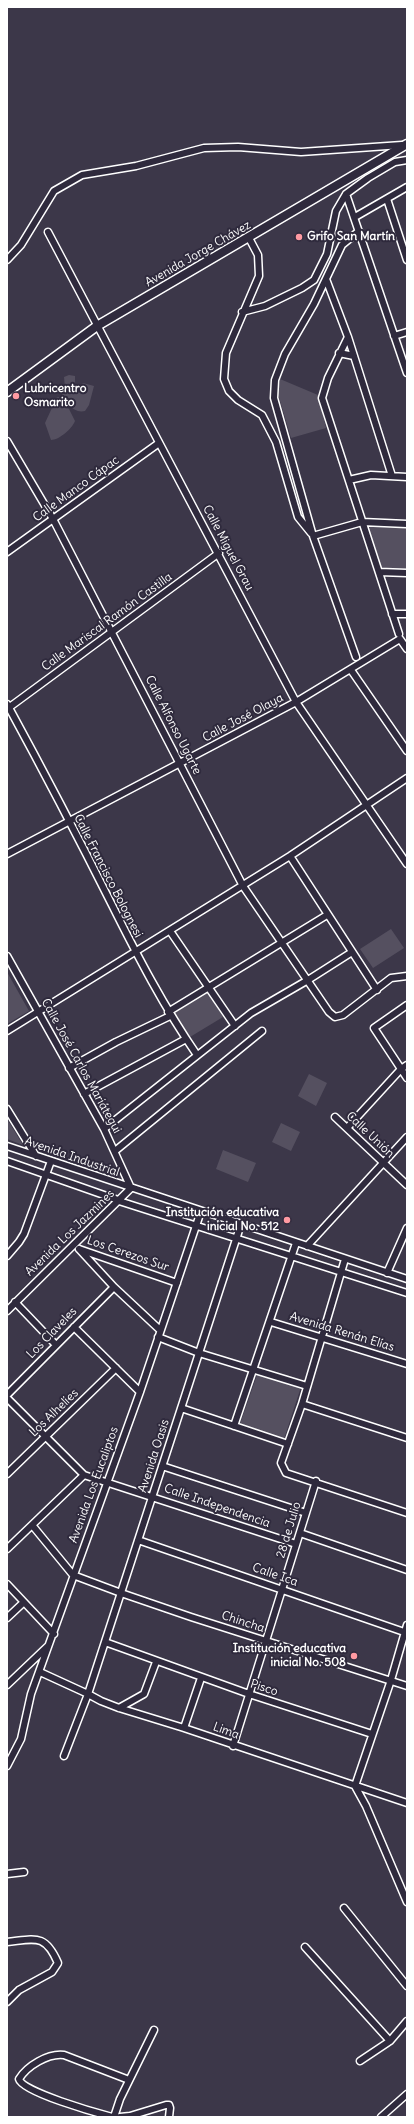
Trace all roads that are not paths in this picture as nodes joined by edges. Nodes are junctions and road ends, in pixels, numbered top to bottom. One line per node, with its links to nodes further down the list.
1 (406, 144): 9 (main road, Avenida Jorge Chávez); 10 (street)
2 (407, 160): 4 (street)
3 (407, 187): 5 (street)
4 (346, 194): 6 (street); 13 (street)
5 (387, 199): 6 (street); 11 (street)
6 (355, 217): 7 (street)
7 (359, 231): 12 (street); 16 (street)
8 (48, 232): 14 (street, Calle Miguel Grau)
9 (249, 238): 13 (street); 14 (main road, Avenida Jorge Chávez)
10 (7, 260)
11 (407, 260)
12 (326, 279): 17 (street); 30 (street)
13 (242, 312): 30 (street)
14 (97, 326): 21 (main road, Avenida Jorge Chávez); 23 (street, Calle Miguel Grau)
15 (407, 332): 16 (street)
16 (394, 336): 20 (street)
17 (348, 337): 18 (street); 19 (street)
18 (339, 353): 19 (street); 26 (street)
19 (354, 356): 24 (street)
20 (407, 373)
21 (7, 392)
22 (7, 441): 27 (street, Calle Alfonso Ugarte)
23 (159, 443): 27 (street, Calle Manco Cápac); 32 (street, Calle Miguel Grau)
24 (392, 476): 25 (street); 26 (street)
25 (407, 477)
26 (349, 480): 28 (street)
27 (53, 519): 31 (street, Calle Manco Cápac); 37 (street, Calle Alfonso Ugarte)
28 (362, 522): 29 (street); 30 (street); 33 (street)
29 (407, 524)
30 (314, 536): 40 (street)
31 (7, 552)
32 (219, 553): 37 (street, Calle Mariscal Ramón Castilla); 42 (street, Calle Miguel Grau)
33 (379, 572): 34 (street); 35 (street)
34 (407, 573)
35 (392, 614): 36 (street); 38 (street)
36 (407, 614)
37 (113, 632): 43 (street, Calle Mariscal Ramón Castilla); 45 (street, Calle Alfonso Ugarte)
38 (399, 636): 39 (street); 41 (street, Calle José Olaya)
39 (407, 649)
40 (356, 657)
41 (351, 670): 42 (street, Calle José Olaya); 44 (street)
42 (296, 702): 45 (street, Calle José Olaya); 47 (street, Calle Miguel Grau)
43 (8, 707): 48 (street, Calle Francisco Bolognesi)
44 (407, 751)
45 (180, 763): 48 (street, Calle José Olaya); 52 (street, Calle Alfonso Ugarte)
46 (407, 778): 47 (street)
47 (367, 805): 50 (street); 51 (street, Calle Miguel Grau)
48 (69, 822): 49 (street, Calle José Olaya); 56 (street, Calle Francisco Bolognesi)
49 (7, 854)
50 (290, 856): 52 (street); 53 (street)
51 (407, 864)
52 (243, 886): 54 (street); 55 (street, Calle Alfonso Ugarte)
53 (327, 915): 55 (street); 57 (street)
54 (170, 931): 56 (street); 61 (street)
55 (282, 943): 60 (street, Calle Alfonso Ugarte); 61 (street)
56 (134, 952): 64 (street); 65 (street, Calle Francisco Bolognesi)
57 (352, 952): 60 (street); 62 (street)
58 (7, 956): 64 (street, Calle José Carlos Mariátegui)
59 (407, 976): 62 (street)
60 (308, 980): 62 (street, Calle Alfonso Ugarte); 66 (street)
61 (208, 988): 65 (street); 66 (street)
62 (377, 990)
63 (407, 1005): 73 (street)
64 (38, 1011): 68 (street); 72 (street, Calle José Carlos Mariátegui)
65 (169, 1014): 69 (street, Calle Francisco Bolognesi); 72 (street)
66 (235, 1026): 70 (street)
67 (262, 1030): 82 (street)
68 (7, 1031)
69 (186, 1039): 70 (street, Calle Francisco Bolognesi); 75 (street)
70 (197, 1055): 79 (street)
71 (407, 1065): 73 (street)
72 (69, 1068): 75 (street, Calle José Carlos Mariátegui)
73 (401, 1068): 74 (street); 78 (street)
74 (407, 1078)
75 (84, 1094): 79 (street, Calle José Carlos Mariátegui)
76 (7, 1109): 83 (street)
77 (335, 1117): 78 (street, Calle Unión)
78 (347, 1128): 86 (street, Calle Unión)
79 (104, 1129): 82 (street, Calle José Carlos Mariátegui)
80 (407, 1137): 86 (street)
81 (7, 1146): 83 (street, Avenida Industrial)
82 (115, 1150): 89 (street, Calle José Carlos Mariátegui)
83 (36, 1156): 85 (street, Avenida Industrial)
84 (7, 1161): 87 (street)
85 (51, 1161): 87 (street); 89 (street, Avenida Industrial)
86 (383, 1163): 88 (street, Calle Unión); 97 (street)
87 (45, 1174): 90 (street); 100 (street)
88 (407, 1185)
89 (131, 1188): 90 (street, Avenida Los Jazmines); 91 (street, Avenida Industrial)
90 (120, 1201): 93 (street); 98 (street, Avenida Los Jazmines)
91 (201, 1211): 92 (street, Avenida Industrial); 93 (street, Avenida Los Eucaliptos)
92 (241, 1224): 95 (street, Avenida Oasis); 96 (street, Avenida Industrial)
93 (196, 1226): 95 (street); 106 (street, Avenida Los Eucaliptos)
94 (407, 1228): 104 (street)
95 (236, 1238): 101 (street); 117 (street, Avenida Oasis)
96 (296, 1243): 97 (street, Avenida Industrial); 101 (street)
97 (307, 1246): 102 (street, Avenida Industrial)
98 (72, 1247): 99 (street, Los Cerezos Sur); 109 (street, Avenida Los Jazmines)
99 (79, 1249): 106 (street, Los Cerezos Sur); 107 (street)
100 (7, 1256)
101 (292, 1256): 103 (street); 111 (street)
102 (345, 1259): 103 (street); 104 (street, Avenida Industrial)
103 (341, 1272): 108 (street); 115 (street)
104 (387, 1273): 105 (street, Avenida Industrial)
105 (407, 1279)
106 (177, 1283): 113 (street, Avenida Los Eucaliptos)
107 (114, 1287): 112 (street, Los Claveles); 113 (street)
108 (407, 1293)
109 (15, 1302): 110 (street, Avenida Los Jazmines); 116 (street)
110 (7, 1311)
111 (271, 1322): 115 (street, Avenida Renán Elías); 120 (street)
112 (74, 1327): 116 (street, Los Claveles); 119 (street)
113 (160, 1330): 114 (street, Avenida Los Eucaliptos)
114 (158, 1337): 117 (street); 122 (street, Avenida Los Eucaliptos)
115 (322, 1337): 118 (street, Avenida Renán Elías); 121 (street)
116 (56, 1345): 123 (street, Los Claveles)
117 (199, 1353): 120 (street); 126 (street, Avenida Oasis)
118 (407, 1364)
119 (116, 1368): 122 (street); 128 (street, Los Alhelíes)
120 (254, 1368): 121 (street); 127 (street)
121 (307, 1386): 125 (street)
122 (140, 1392): 135 (street, Avenida Los Eucaliptos)
123 (7, 1395)
124 (7, 1398): 128 (street)
125 (302, 1404): 129 (street); 130 (street)
126 (181, 1408): 127 (street); 131 (street, Avenida Oasis)
127 (234, 1426): 130 (street)
128 (45, 1438): 132 (street, Los Alhelíes); 133 (street)
129 (407, 1438)
130 (288, 1444): 134 (street)
131 (162, 1466): 136 (street, Avenida Oasis); 137 (street)
132 (7, 1474)
133 (84, 1475): 135 (street, Calle Independencia); 139 (street)
134 (316, 1481): 137 (street, 28 de Julio); 138 (street)
135 (107, 1482): 136 (street, Calle Independencia); 145 (street, Avenida Los Eucaliptos)
136 (153, 1496): 141 (street, Avenida Oasis); 142 (street, Calle Independencia)
137 (306, 1513): 140 (street, 28 de Julio)
138 (407, 1513)
139 (32, 1525): 143 (street); 145 (street)
140 (300, 1533): 142 (street, 28 de Julio); 144 (street)
141 (138, 1540): 147 (street, Calle Ica); 148 (street, Avenida Oasis)
142 (296, 1544): 147 (street, 28 de Julio)
143 (7, 1549)
144 (407, 1570)
145 (73, 1574): 148 (street, Chincha); 153 (street, Avenida Los Eucaliptos)
146 (7, 1584): 149 (street)
147 (282, 1589): 152 (street, Calle Ica); 155 (street, 28 de Julio)
148 (121, 1593): 154 (street, Avenida Oasis); 155 (street, Chincha)
149 (24, 1602): 150 (street); 153 (street)
150 (7, 1618)
151 (407, 1624): 152 (street)
152 (406, 1632): 160 (street)
153 (54, 1634): 156 (street, Avenida Los Eucaliptos)
154 (105, 1642): 157 (street, Pisco); 163 (street, Avenida Oasis)
155 (266, 1642): 160 (street, Chincha); 164 (street, 28 de Julio)
156 (50, 1645): 158 (street, Avenida Los Eucaliptos); 161 (street)
157 (156, 1662): 159 (street, Pisco); 165 (street)
158 (40, 1672): 163 (street, Lima); 170 (street, Avenida Los Eucaliptos)
159 (201, 1678): 164 (street, Pisco); 166 (street)
160 (391, 1680): 162 (street, Chincha); 167 (street)
161 (7, 1685)
162 (407, 1686)
163 (88, 1694): 165 (street, Lima); 169 (street, Avenida Oasis)
164 (249, 1694): 167 (street, Pisco); 168 (street, 28 de Julio)
165 (119, 1708): 166 (street, Lima)
166 (184, 1728): 168 (street, Lima)
167 (372, 1734): 171 (street)
168 (233, 1746): 171 (street, Lima)
169 (64, 1756)
170 (7, 1766)
171 (355, 1786): 172 (street, Lima); 175 (street)
172 (406, 1801)
173 (24, 1872): 174 (street)
174 (7, 1874)
175 (407, 1902)
176 (344, 1908): 179 (street)
177 (7, 1942): 180 (street)
178 (305, 1947): 183 (street)
179 (407, 1986)
180 (7, 2002)
181 (407, 2021): 183 (street)
182 (154, 2030): 185 (street)
183 (390, 2041): 184 (street)
184 (360, 2060)
185 (129, 2080): 187 (street); 187 (street)
186 (407, 2094): 190 (street)
187 (113, 2117)
188 (120, 2117): 189 (street)
189 (169, 2117)
190 (381, 2117)

